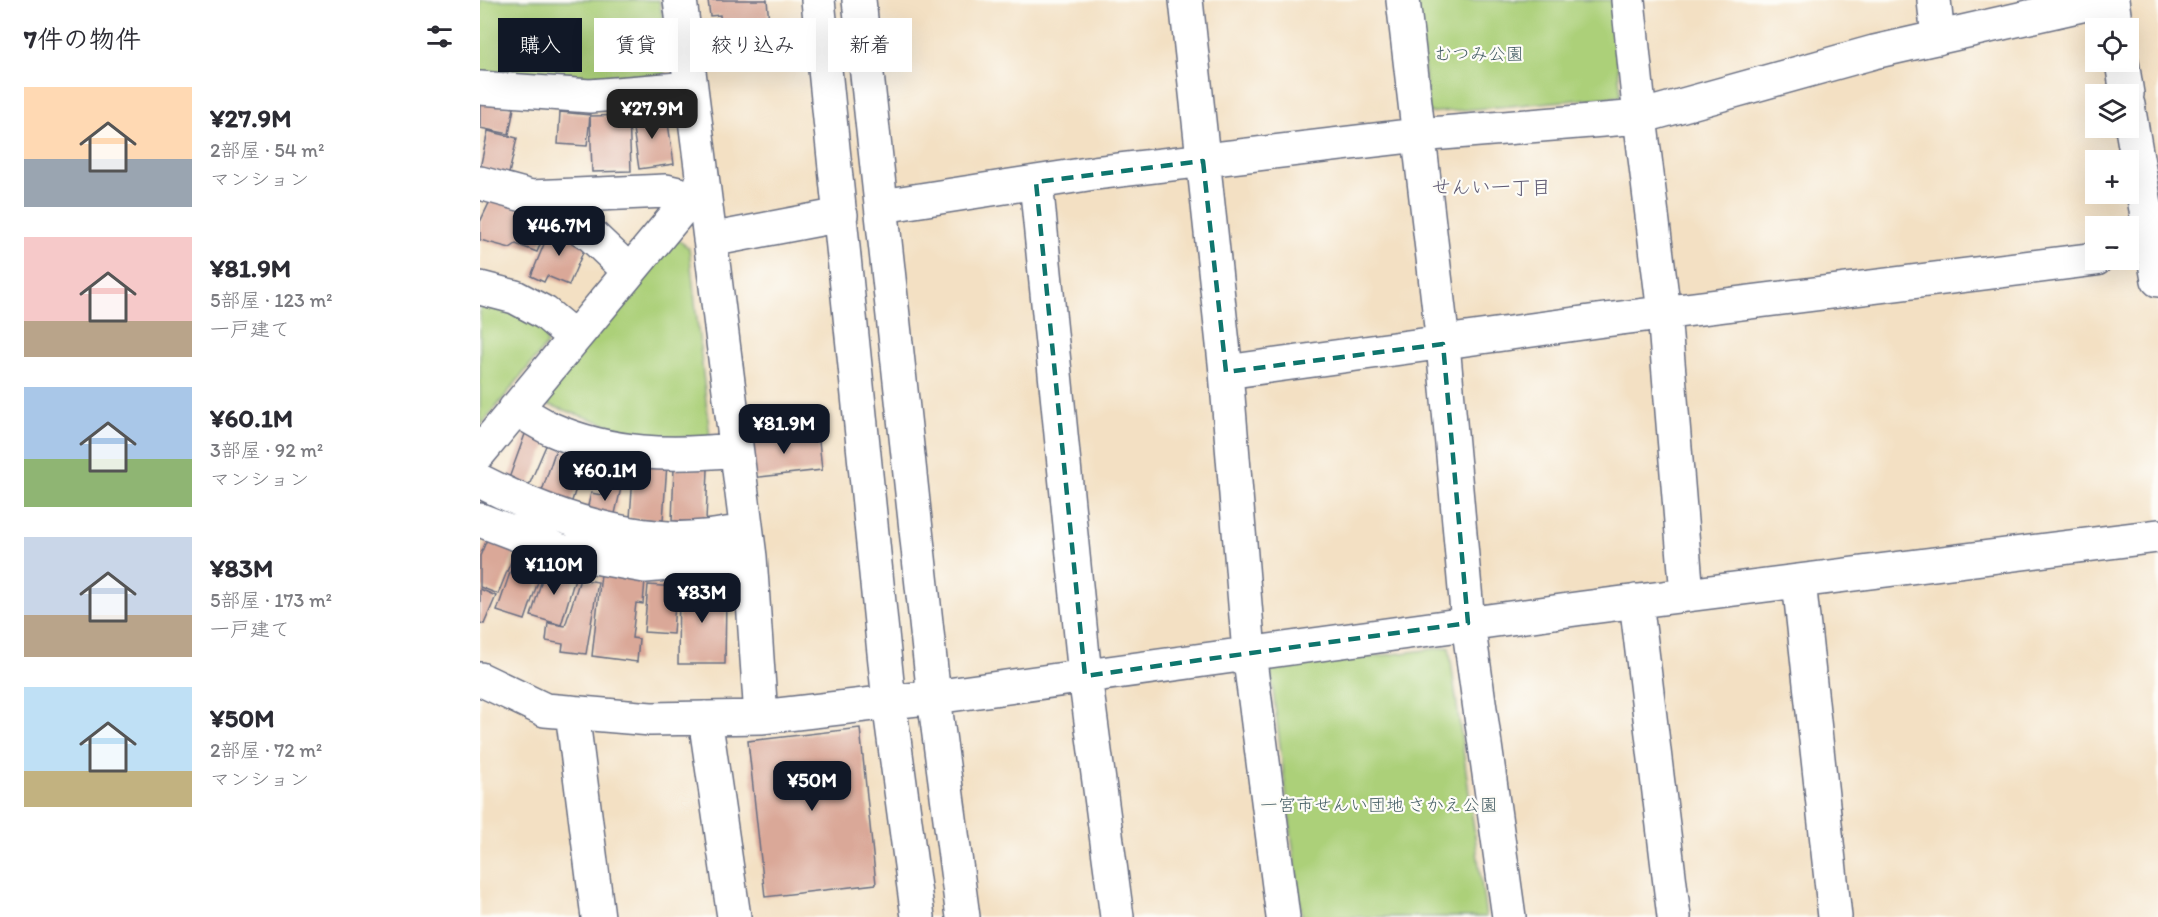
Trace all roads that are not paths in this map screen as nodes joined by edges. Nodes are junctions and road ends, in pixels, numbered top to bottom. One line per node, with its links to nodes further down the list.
1 (680, 0): 12 (street)
2 (818, 0): 23 (street)
3 (859, 0): 22 (street)
4 (1186, 0): 17 (street)
5 (1403, 0): 15 (street)
6 (1628, 0): 14 (street)
7 (1934, 0): 11 (street)
8 (2104, 0): 11 (street)
9 (2112, 0): 10 (street)
10 (2115, 18)
11 (1938, 38): 14 (street)
12 (691, 87): 13 (street); 20 (street)
13 (480, 88)
14 (1640, 117): 15 (street); 29 (street)
15 (1418, 135): 17 (street); 31 (street)
16 (2133, 138): 25 (street)
17 (1203, 160): 18 (street); 32 (street)
18 (1036, 182): 22 (street); 46 (street)
19 (480, 183): 21 (street)
20 (697, 190): 21 (street); 24 (street); 27 (street)
21 (531, 196): 27 (street)
22 (882, 206): 48 (street)
23 (841, 215): 24 (street); 49 (street)
24 (710, 240): 34 (street)
25 (2149, 248)
26 (2085, 260): 29 (street)
27 (629, 271): 30 (street)
28 (480, 288): 30 (street)
29 (1664, 313): 31 (street); 42 (street)
30 (574, 337): 33 (street)
31 (1443, 344): 32 (street); 44 (street)
32 (1226, 372): 45 (street)
33 (514, 409): 34 (street); 35 (street)
34 (736, 450): 40 (street)
35 (480, 452)
36 (480, 481): 39 (street)
37 (480, 520): 39 (street)
38 (2158, 536): 41 (street)
39 (583, 540): 40 (street)
40 (748, 544): 51 (street)
41 (1799, 580): 42 (street); 61 (street)
42 (1687, 595): 43 (street)
43 (1636, 601): 44 (street); 60 (street)
44 (1468, 623): 45 (street); 59 (street)
45 (1249, 653): 46 (street); 58 (street)
46 (1085, 676): 48 (street); 57 (street)
47 (480, 679): 50 (street)
48 (934, 697): 49 (street); 56 (street)
49 (889, 702): 51 (street); 55 (street)
50 (572, 712): 52 (street); 53 (street)
51 (761, 717): 52 (street)
52 (705, 718): 54 (street)
53 (598, 917)
54 (734, 917)
55 (918, 917)
56 (963, 917)
57 (1117, 917)
58 (1283, 917)
59 (1509, 917)
60 (1674, 917)
61 (1835, 917)

